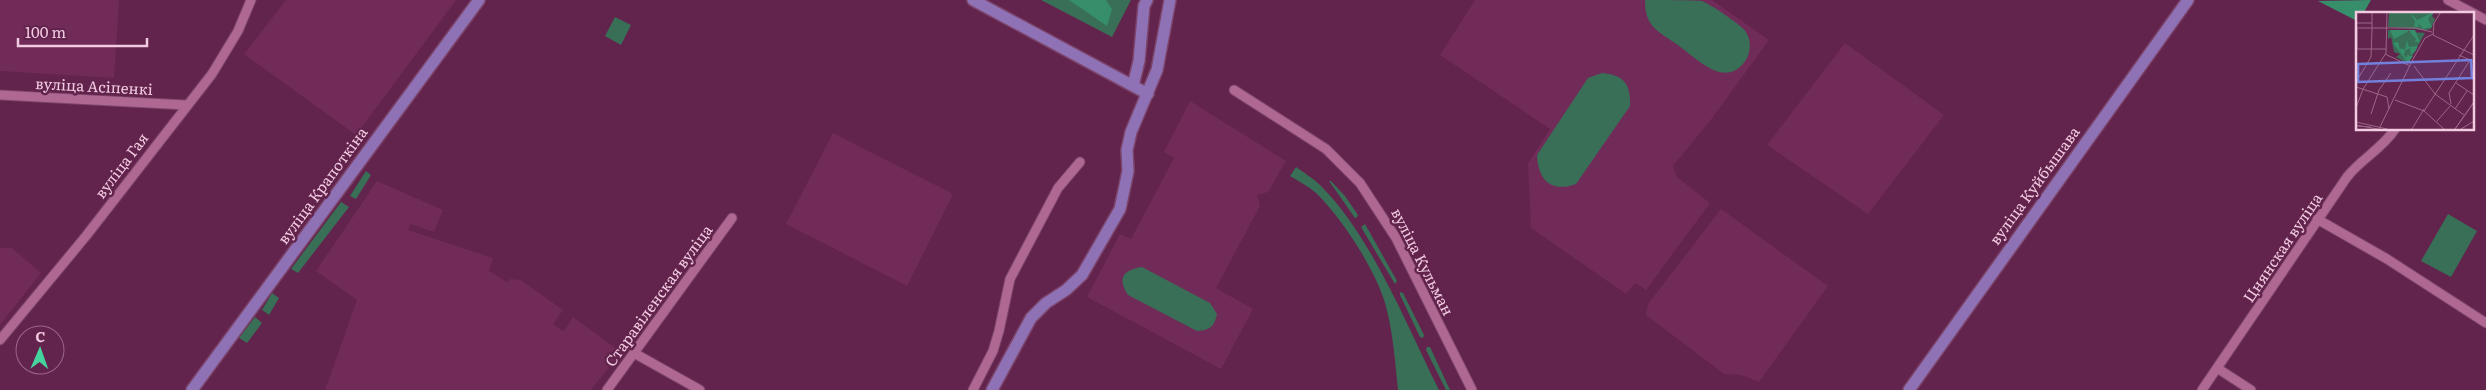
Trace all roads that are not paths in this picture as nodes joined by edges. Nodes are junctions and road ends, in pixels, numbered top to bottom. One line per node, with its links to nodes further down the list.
1 (251, 0): 15 (street, вуліца Гая)
2 (479, 0): 24 (main road, вуліца Крапоткіна)
3 (973, 0): 11 (main road)
4 (1147, 0): 11 (main road)
5 (1170, 0): 13 (main road)
6 (2188, 0): 30 (main road, вуліца Куйбышава)
7 (2448, 0): 8 (street)
8 (2464, 11)
9 (2474, 15): 10 (street)
10 (2486, 20)
11 (1133, 86): 13 (main road)
12 (1234, 90): 29 (street, вуліца Кульман)
13 (1148, 94): 28 (main road)
14 (0, 95): 15 (street, вуліца Асіпенкі)
15 (186, 106): 21 (street, вуліца Гая)
16 (2394, 130): 19 (street, Цнянская вуліца)
17 (1080, 162): 27 (street)
18 (732, 218): 22 (street, Старавіленская вуліца)
19 (2317, 219): 20 (street); 23 (street, Цнянская вуліца)
20 (2486, 323)
21 (0, 340)
22 (634, 353): 25 (street, Старавіленская вуліца); 26 (street)
23 (2217, 368): 31 (street, Цнянская вуліца); 32 (street)
24 (192, 390)
25 (607, 390)
26 (700, 390)
27 (973, 390)
28 (992, 390)
29 (1472, 390)
30 (1909, 390)
31 (2202, 390)
32 (2251, 390)

